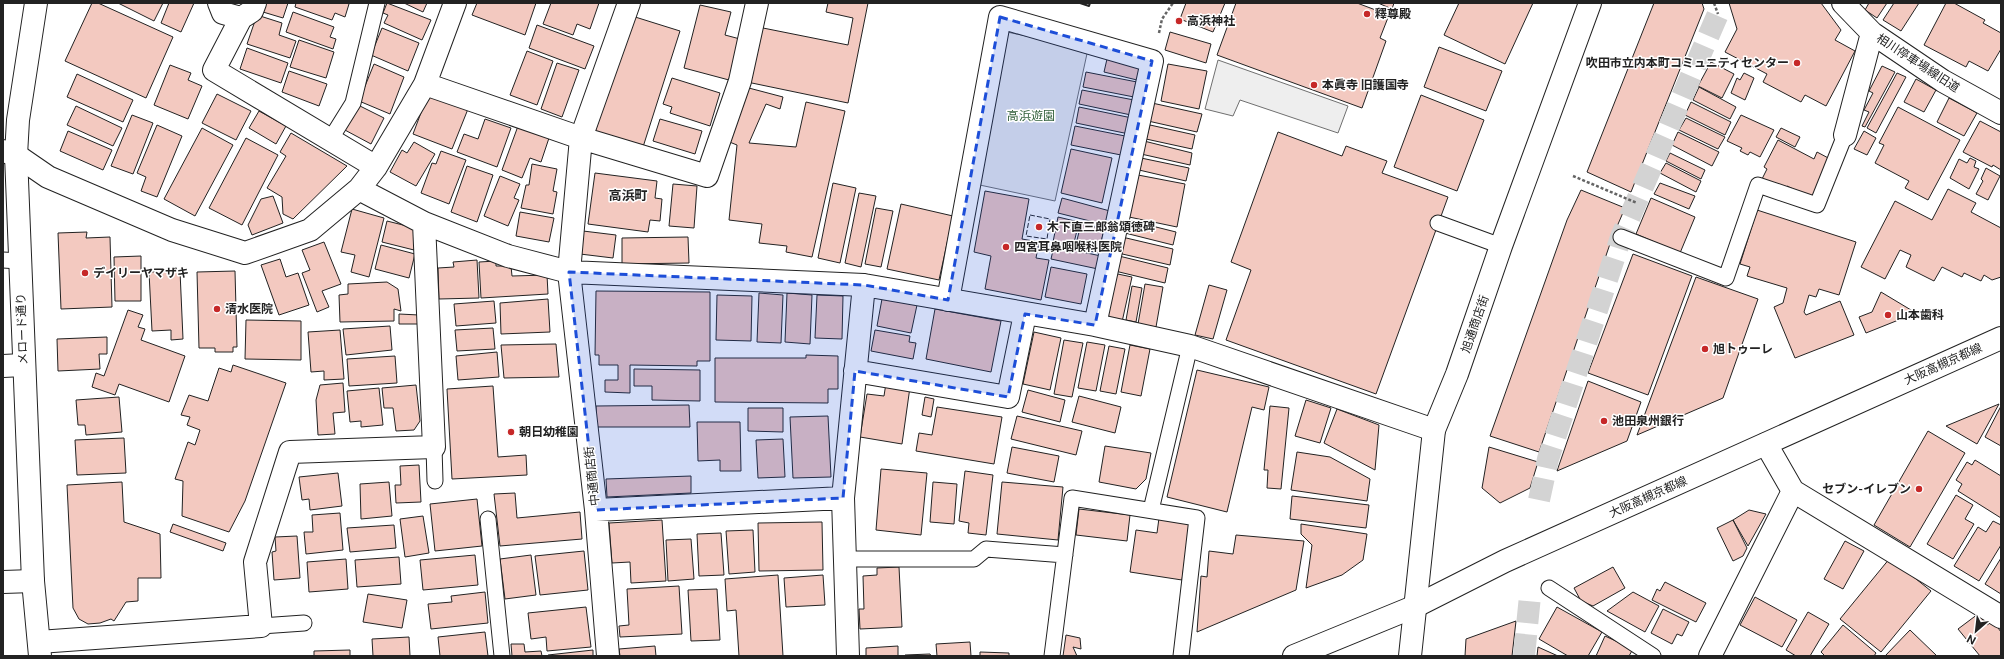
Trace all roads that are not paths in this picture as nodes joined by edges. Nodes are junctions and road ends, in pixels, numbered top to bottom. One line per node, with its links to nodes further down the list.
1 (36, 3): 16 (street, メロード通り)
2 (219, 3): 9 (street)
3 (377, 3): 15 (lane)
4 (455, 3): 11 (street)
5 (629, 3): 14 (street, 中通商店街)
6 (757, 3): 14 (street)
7 (1590, 3): 22 (street, 旭通商店街)
8 (1843, 3): 10 (street, 相川停車場線旧道)
9 (248, 10): 15 (street)
10 (1872, 33): 12 (street, 相川停車場線旧道); 13 (street)
11 (424, 84): 14 (street); 17 (street)
12 (2001, 113)
13 (1846, 135): 21 (lane)
14 (581, 138): 24 (street, 中通商店街)
15 (330, 140): 17 (street)
16 (10, 153): 18 (street); 23 (street, メロード通り)
17 (376, 167): 18 (street)
18 (359, 189): 19 (street)
19 (424, 223): 24 (street); 35 (street)
20 (1438, 223): 22 (lane)
21 (1622, 237)
22 (1501, 246): 33 (street, 旭通商店街)
23 (11, 260): 31 (street, メロード通り)
24 (569, 272): 25 (street); 39 (street, 中通商店街)
25 (864, 285): 26 (street); 32 (street)
26 (948, 300): 27 (street); 28 (street)
27 (1025, 314): 28 (street); 32 (street)
28 (1095, 324): 30 (street)
29 (2001, 338): 34 (street, 大阪高槻京都線)
30 (1190, 346): 33 (street); 40 (lane)
31 (13, 366): 44 (street, メロード通り)
32 (855, 371): 38 (street)
33 (1434, 430): 47 (street, 旭通商店街)
34 (1766, 444): 37 (street); 47 (street, 大阪高槻京都線)
35 (434, 447): 36 (lane); 50 (street)
36 (435, 481)
37 (1793, 491): 48 (street); 60 (street)
38 (843, 498): 39 (street); 43 (street)
39 (596, 510): 53 (street, 中通商店街)
40 (1151, 510): 42 (lane); 56 (lane)
41 (488, 519): 52 (lane)
42 (1065, 555): 43 (lane); 55 (lane)
43 (844, 559): 54 (street)
44 (33, 581): 45 (street); 51 (street, メロード通り)
45 (3, 582)
46 (1549, 588): 59 (lane)
47 (1416, 606): 57 (street, 大阪高槻京都線); 58 (street, 旭通商店街)
48 (2001, 617)
49 (304, 623): 50 (lane)
50 (261, 626): 51 (street)
51 (40, 649)
52 (502, 656)
53 (608, 656)
54 (848, 656)
55 (1052, 656)
56 (1181, 656)
57 (1294, 656)
58 (1410, 656)
59 (1653, 656)
60 (1710, 656)

